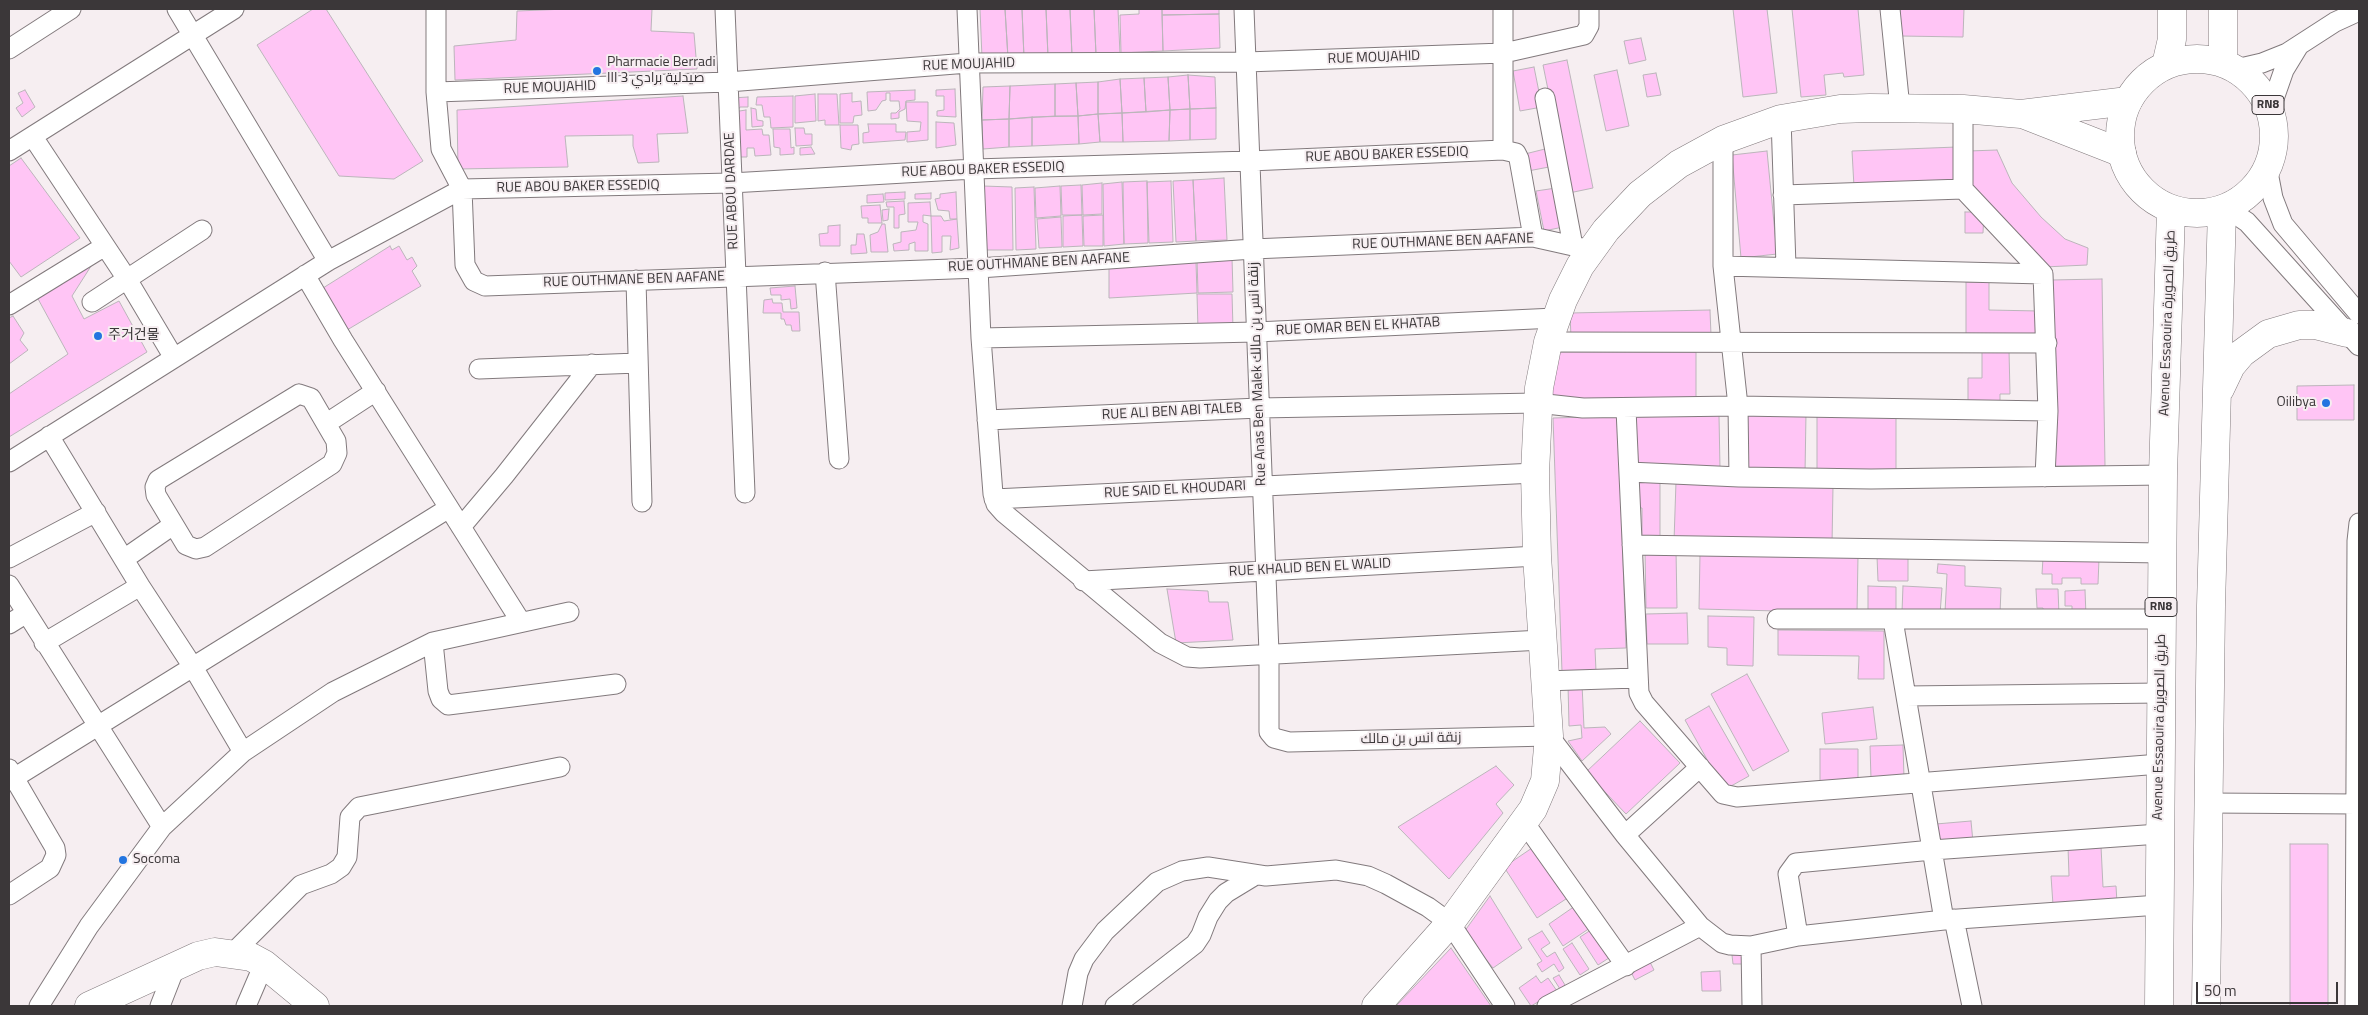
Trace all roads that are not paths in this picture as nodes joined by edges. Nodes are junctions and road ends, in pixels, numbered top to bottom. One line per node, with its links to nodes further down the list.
1 (71, 9): 16 (street)
2 (177, 9): 14 (street)
3 (234, 9): 14 (street)
4 (436, 9): 23 (street)
5 (725, 9): 22 (street, RUE ABOU DARDAE)
6 (967, 9): 19 (street)
7 (1244, 9): 18 (street, Rue Anas Ben Malek زنقة انس بن مالك)
8 (1504, 9): 17 (street)
9 (1588, 9): 17 (street, RUE MOUJAHID)
10 (1890, 9): 26 (street)
11 (2172, 9): 20 (main road)
12 (2223, 9): 21 (main road)
13 (2359, 11): 15 (street)
14 (192, 34): 31 (street); 50 (street)
15 (2299, 46): 21 (street); 28 (street)
16 (9, 49)
17 (1504, 54): 18 (street, RUE MOUJAHID); 33 (street)
18 (1246, 62): 19 (street, RUE MOUJAHID); 36 (street, Rue Anas Ben Malek زنقة انس بن مالك)
19 (968, 63): 22 (street, RUE MOUJAHID); 38 (street)
20 (2166, 65): 21 (main road, RN8); 25 (main road, RN8)
21 (2230, 66): 28 (main road, RN8)
22 (728, 82): 23 (street, RUE MOUJAHID); 39 (street, RUE ABOU DARDAE)
23 (436, 92): 41 (street)
24 (1545, 98): 48 (street)
25 (2128, 102): 29 (main road); 35 (main road, RN8)
26 (1900, 108): 27 (main road); 30 (main road)
27 (1963, 109): 29 (main road); 40 (street)
28 (2270, 110): 37 (main road, RN8)
29 (2021, 114): 35 (main road)
30 (1781, 119): 32 (main road); 42 (street)
31 (33, 137): 34 (street); 47 (street)
32 (1723, 140): 48 (main road); 51 (street)
33 (1503, 150): 36 (street, RUE ABOU BAKER ESSEDIQ); 46 (street)
34 (9, 151)
35 (2122, 153): 43 (main road, RN8)
36 (1250, 161): 38 (street, RUE ABOU BAKER ESSEDIQ); 49 (street, Rue Anas Ben Malek زنقة انس بن مالك)
37 (2267, 167): 44 (main road, RN8); 63 (street)
38 (974, 169): 39 (street, RUE ABOU BAKER ESSEDIQ); 53 (street)
39 (731, 183): 41 (street, RUE ABOU BAKER ESSEDIQ); 57 (street, RUE ABOU DARDAE)
40 (1963, 189): 42 (street); 55 (street)
41 (462, 190): 50 (street); 59 (street, RUE OUTHMANE BEN AAFANE)
42 (1783, 194): 52 (street)
43 (2171, 209): 44 (main road, RN8); 86 (main road, Avenue Essaouira طريق الصويرة / RN8)
44 (2224, 209): 63 (street); 73 (main road)
45 (202, 230): 58 (street)
46 (1533, 237): 48 (street, RUE OUTHMANE BEN AAFANE); 49 (street, RUE OUTHMANE BEN AAFANE)
47 (105, 246): 58 (street); 60 (street)
48 (1582, 248): 62 (main road)
49 (1253, 249): 53 (street, RUE OUTHMANE BEN AAFANE); 64 (street, Rue Anas Ben Malek زنقة انس بن مالك)
50 (328, 261): 56 (street)
51 (1723, 266): 52 (street); 66 (street)
52 (1786, 266): 55 (street)
53 (979, 268): 54 (street, RUE OUTHMANE BEN AAFANE); 65 (street)
54 (825, 272): 57 (street, RUE OUTHMANE BEN AAFANE); 82 (street)
55 (2043, 274): 67 (street)
56 (305, 275): 68 (street); 72 (street)
57 (735, 276): 59 (street, RUE OUTHMANE BEN AAFANE); 90 (street, RUE ABOU DARDAE)
58 (127, 279): 61 (street); 68 (street)
59 (636, 280): 69 (street)
60 (11, 298)
61 (92, 302)
62 (1551, 330): 64 (street, RUE OMAR BEN EL KHATAB); 66 (street, RUE OMAR BEN EL KHATAB); 74 (main road)
63 (2355, 331): 73 (main road)
64 (1256, 332): 65 (street, RUE OMAR BEN EL KHATAB); 76 (street, Rue Anas Ben Malek زنقة انس بن مالك)
65 (981, 338): 79 (street)
66 (1730, 341): 67 (street, RUE OMAR BEN EL KHATAB); 75 (street)
67 (2047, 343): 78 (street)
68 (174, 358): 81 (street)
69 (638, 363): 70 (street); 92 (street)
70 (592, 364): 71 (street); 97 (street)
71 (479, 369)
72 (376, 392): 80 (street); 93 (street)
73 (2217, 395): 134 (main road)
74 (1537, 403): 76 (street, RUE ALI BEN ABI TALEB); 77 (street, RUE ALI BEN ABI TALEB); 85 (main road)
75 (1738, 406): 77 (street, RUE ALI BEN ABI TALEB); 78 (street, RUE ALI BEN ABI TALEB); 87 (street)
76 (1259, 408): 79 (street, RUE ALI BEN ABI TALEB); 89 (street, Rue Anas Ben Malek زنقة انس بن مالك)
77 (1626, 409): 84 (street)
78 (2048, 411): 88 (street)
79 (987, 420): 91 (street)
80 (327, 423): 96 (street); 96 (street)
81 (49, 436): 83 (street); 94 (street)
82 (839, 459)
83 (9, 462)
84 (1629, 472): 87 (street); 98 (street)
85 (1535, 473): 89 (street, RUE SAID EL KHOUDARI); 100 (main road)
86 (2163, 475): 88 (street); 99 (main road, Avenue Essaouira طريق الصويرة / RN8)
87 (1739, 477): 88 (street)
88 (2045, 477)
89 (1262, 485): 91 (street, RUE SAID EL KHOUDARI); 103 (street, Rue Anas Ben Malek زنقة انس بن مالك)
90 (745, 493)
91 (994, 499): 104 (street)
92 (642, 502)
93 (449, 508): 97 (street); 118 (street)
94 (96, 512): 101 (street); 102 (street)
95 (2359, 523): 128 (street)
96 (173, 525): 102 (street)
97 (461, 527): 112 (street)
98 (1632, 545): 99 (street); 119 (street)
99 (2162, 553): 110 (main road, Avenue Essaouira طريق الصويرة / RN8)
100 (1537, 556): 103 (street, RUE KHALID BEN EL WALID); 114 (main road)
101 (9, 558)
102 (124, 558): 106 (street)
103 (1266, 570): 104 (street, RUE KHALID BEN EL WALID); 117 (street, Rue Anas Ben Malek زنقة انس بن مالك)
104 (1083, 581): 117 (street)
105 (9, 585): 108 (street)
106 (140, 586): 116 (street); 118 (street)
107 (569, 612): 112 (street)
108 (25, 614): 113 (street); 116 (street)
109 (1777, 619): 111 (street)
110 (2161, 619): 111 (street); 122 (main road, Avenue Essaouira طريق الصويرة / RN8)
111 (1893, 620): 123 (street)
112 (521, 622): 115 (street)
113 (9, 624)
114 (1542, 640): 117 (street); 120 (main road)
115 (432, 642): 121 (street); 127 (street)
116 (44, 644): 124 (street)
117 (1269, 653): 126 (street, Rue Anas Ben Malek زنقة انس بن مالك)
118 (193, 667): 124 (street); 127 (street)
119 (1637, 678): 120 (street); 131 (street)
120 (1544, 681): 125 (main road)
121 (616, 684)
122 (2160, 693): 123 (street); 129 (main road, Avenue Essaouira طريق الصويرة / RN8)
123 (1906, 696): 133 (street)
124 (99, 725): 132 (street); 137 (street)
125 (1549, 736): 126 (street, زنقة انس بن مالك); 136 (main road); 139 (street)
126 (1274, 738)
127 (243, 752): 137 (street)
128 (2358, 763): 135 (street)
129 (2160, 764): 133 (street); 138 (main road, Avenue Essaouira طريق الصويرة / RN8)
130 (560, 767): 149 (street)
131 (1700, 767): 133 (street); 139 (street)
132 (11, 776): 142 (street)
133 (1921, 784): 140 (street)
134 (2208, 803): 135 (street); 167 (main road)
135 (2357, 804): 153 (street)
136 (1524, 822): 145 (main road); 152 (street)
137 (162, 827): 155 (street)
138 (2159, 834): 140 (street); 143 (main road, Avenue Essaouira طريق الصويرة / RN8)
139 (1625, 835): 146 (street)
140 (1932, 850): 144 (street); 147 (street)
141 (1254, 876): 145 (street); 154 (street); 160 (street)
142 (9, 895)
143 (2159, 905): 144 (street); 166 (main road, Avenue Essaouira طريق الصويرة / RN8)
144 (1949, 920): 147 (street); 165 (street)
145 (1450, 923): 161 (main road); 162 (street)
146 (1700, 926): 148 (street); 152 (street)
147 (1798, 936): 148 (street)
148 (1751, 946): 164 (street)
149 (233, 953): 150 (main road); 151 (main road)
150 (264, 964): 158 (street); 159 (main road)
151 (176, 965): 156 (main road); 157 (street)
152 (1626, 966): 163 (street)
153 (2356, 997)
154 (1127, 1003)
155 (38, 1006)
156 (89, 1006)
157 (160, 1006)
158 (246, 1006)
159 (315, 1006)
160 (1072, 1006)
161 (1376, 1006)
162 (1505, 1006)
163 (1547, 1006)
164 (1752, 1006)
165 (1972, 1006)
166 (2159, 1006)
167 (2206, 1006)

